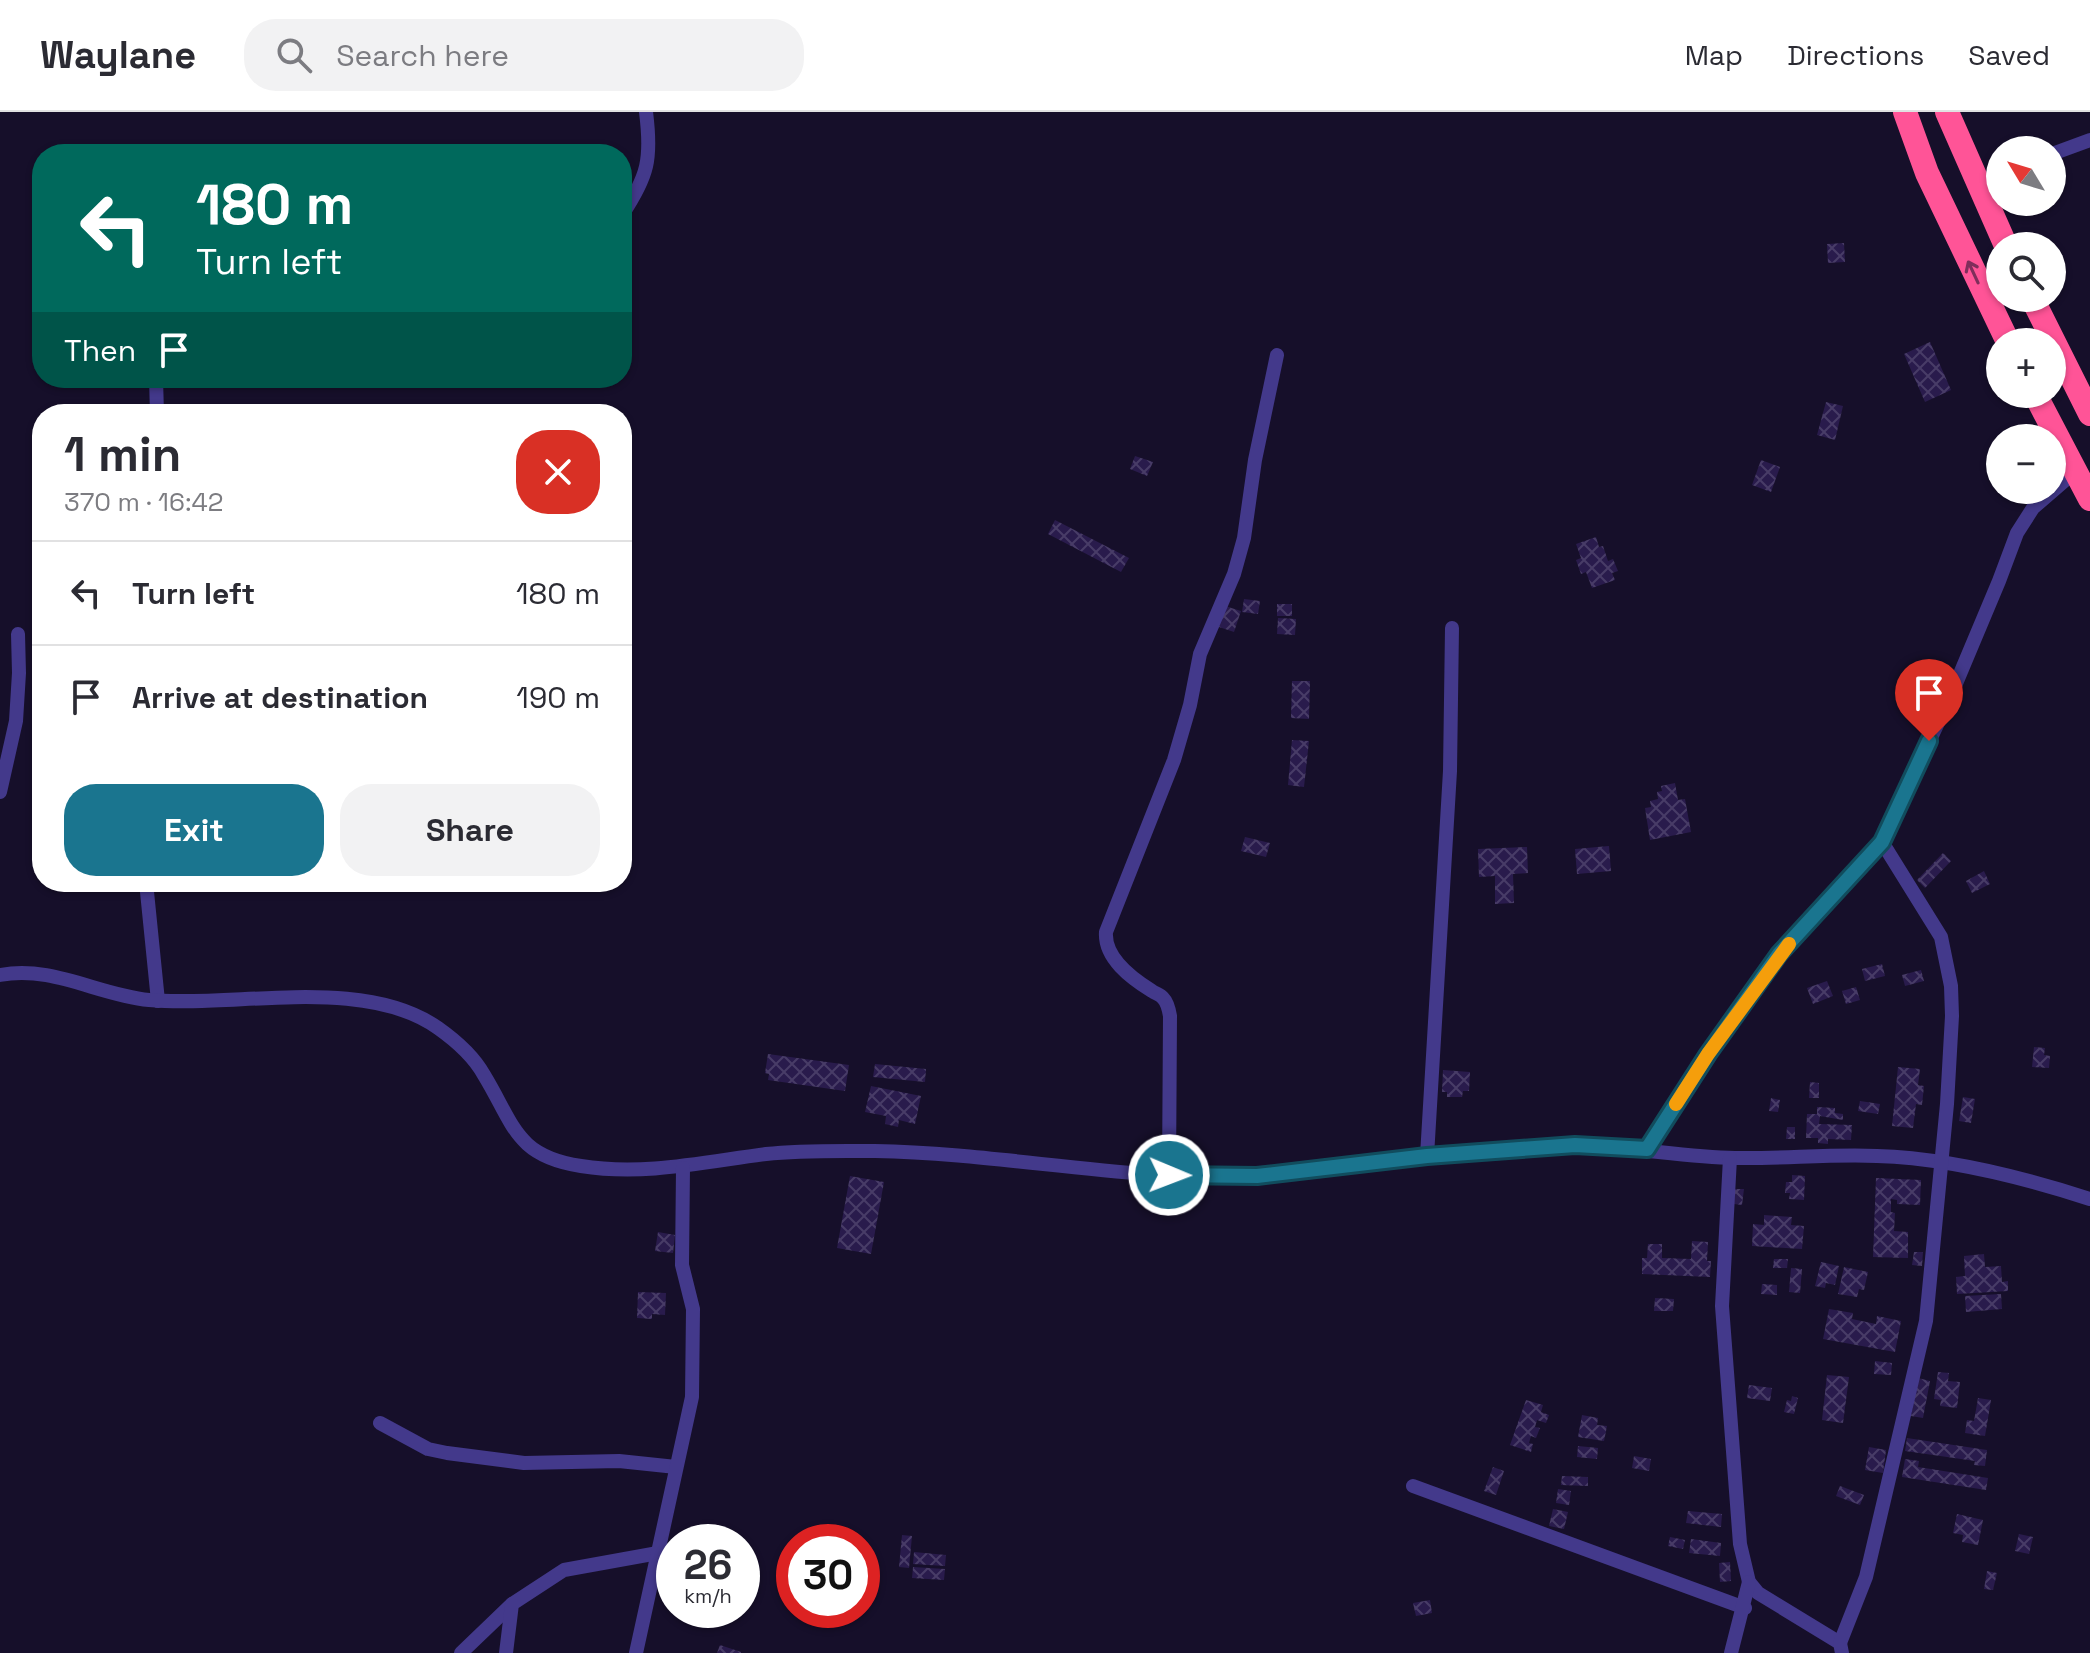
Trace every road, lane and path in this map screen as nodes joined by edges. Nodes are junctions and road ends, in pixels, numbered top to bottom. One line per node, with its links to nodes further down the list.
1 (646, 112): 7 (street)
2 (1905, 112): 9 (highway, one-way to 2)
3 (1947, 112): 6 (highway)
4 (2090, 140): 5 (street)
5 (2066, 149)
6 (1986, 173)
7 (632, 200)
8 (2039, 312): 12 (highway)
9 (2001, 328)
10 (1277, 355): 27 (street)
11 (2043, 408): 13 (highway)
12 (2090, 414)
13 (2077, 470): 14 (highway); 18 (street)
14 (2090, 499)
15 (1452, 628): 23 (street)
16 (18, 634): 17 (street)
17 (0, 792)
18 (1882, 842): 22 (street); 25 (street)
19 (147, 892): 21 (street)
20 (0, 975): 21 (street)
21 (158, 1001): 26 (street)
22 (1647, 1149): 23 (street); 24 (street)
23 (1427, 1156): 27 (street)
24 (1730, 1158): 25 (street); 35 (street)
25 (1942, 1161): 28 (street); 38 (street)
26 (683, 1168): 27 (street); 30 (street)
27 (1169, 1175)
28 (2090, 1199)
29 (380, 1423): 30 (street)
30 (676, 1467): 32 (street)
31 (1413, 1486): 37 (street)
32 (664, 1524)
33 (656, 1553): 36 (street)
34 (656, 1562): 41 (street)
35 (1749, 1582): 37 (street); 38 (street)
36 (512, 1604): 39 (street); 40 (street)
37 (1745, 1608): 42 (street)
38 (1841, 1648)
39 (461, 1653)
40 (506, 1653)
41 (636, 1653)
42 (1731, 1653)

